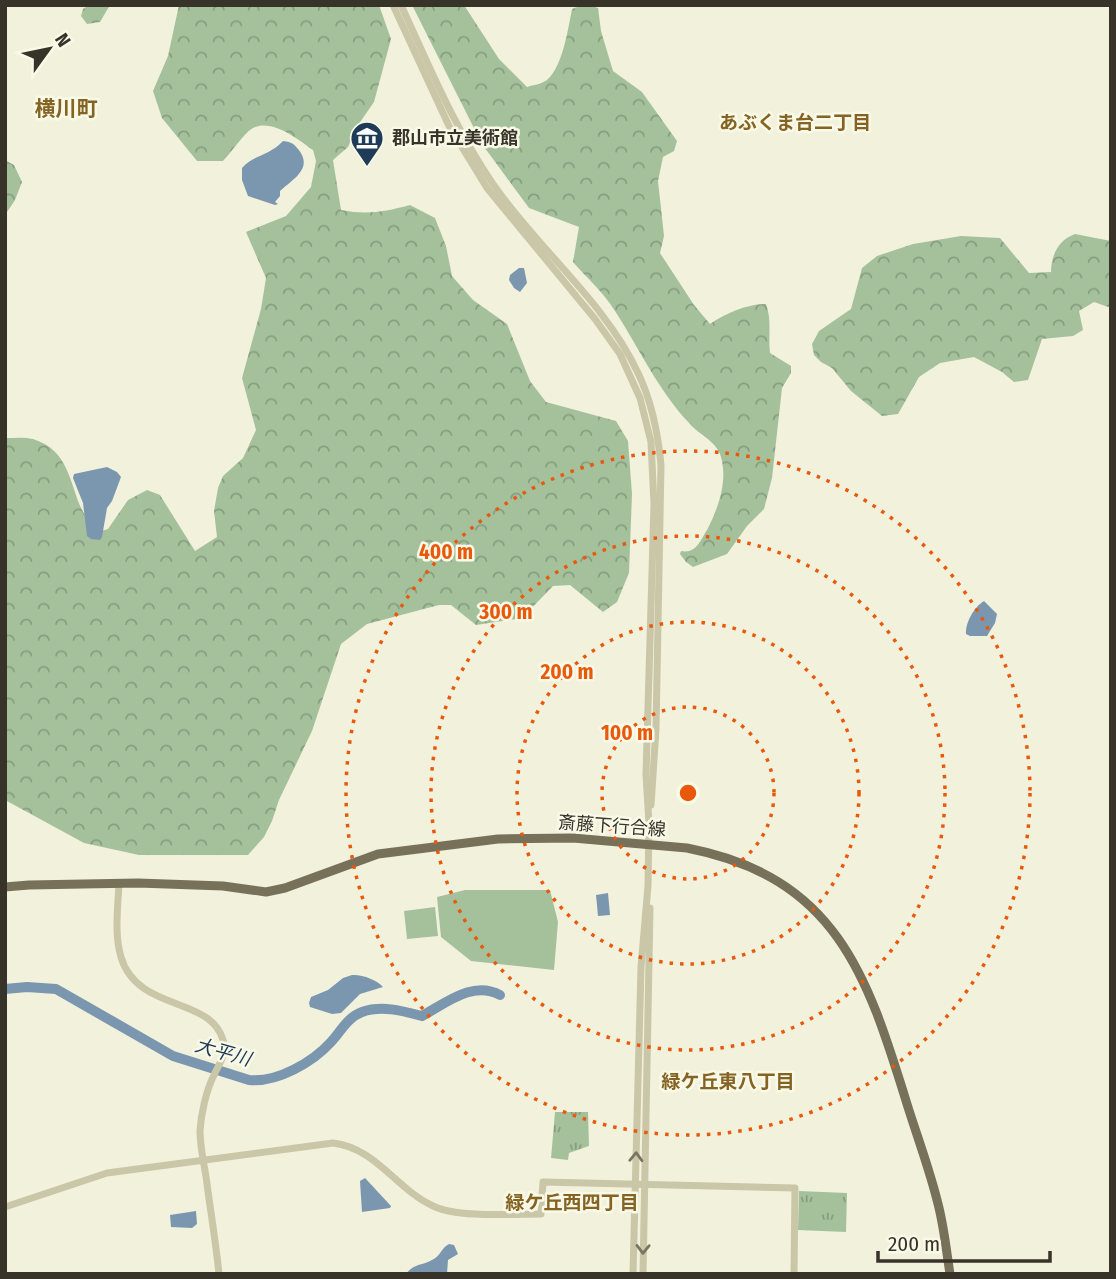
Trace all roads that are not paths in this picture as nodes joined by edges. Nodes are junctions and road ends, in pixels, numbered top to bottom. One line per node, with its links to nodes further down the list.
1 (393, 5): 3 (street)
2 (401, 5): 3 (street)
3 (649, 823): 4 (street)
4 (648, 845): 5 (main road, 斎藤下行合線); 6 (street); 16 (main road, 斎藤下行合線)
5 (119, 883): 7 (main road, 斎藤下行合線); 8 (street)
6 (648, 886): 9 (street); 10 (street, one-way to 6)
7 (5, 887)
8 (204, 1161): 10 (street); 11 (street); 12 (street)
9 (644, 1184): 10 (street); 14 (street, one-way to 14); 15 (street)
10 (635, 1185): 13 (street)
11 (5, 1207)
12 (219, 1274)
13 (633, 1274)
14 (643, 1274)
15 (794, 1274)
16 (950, 1274)

